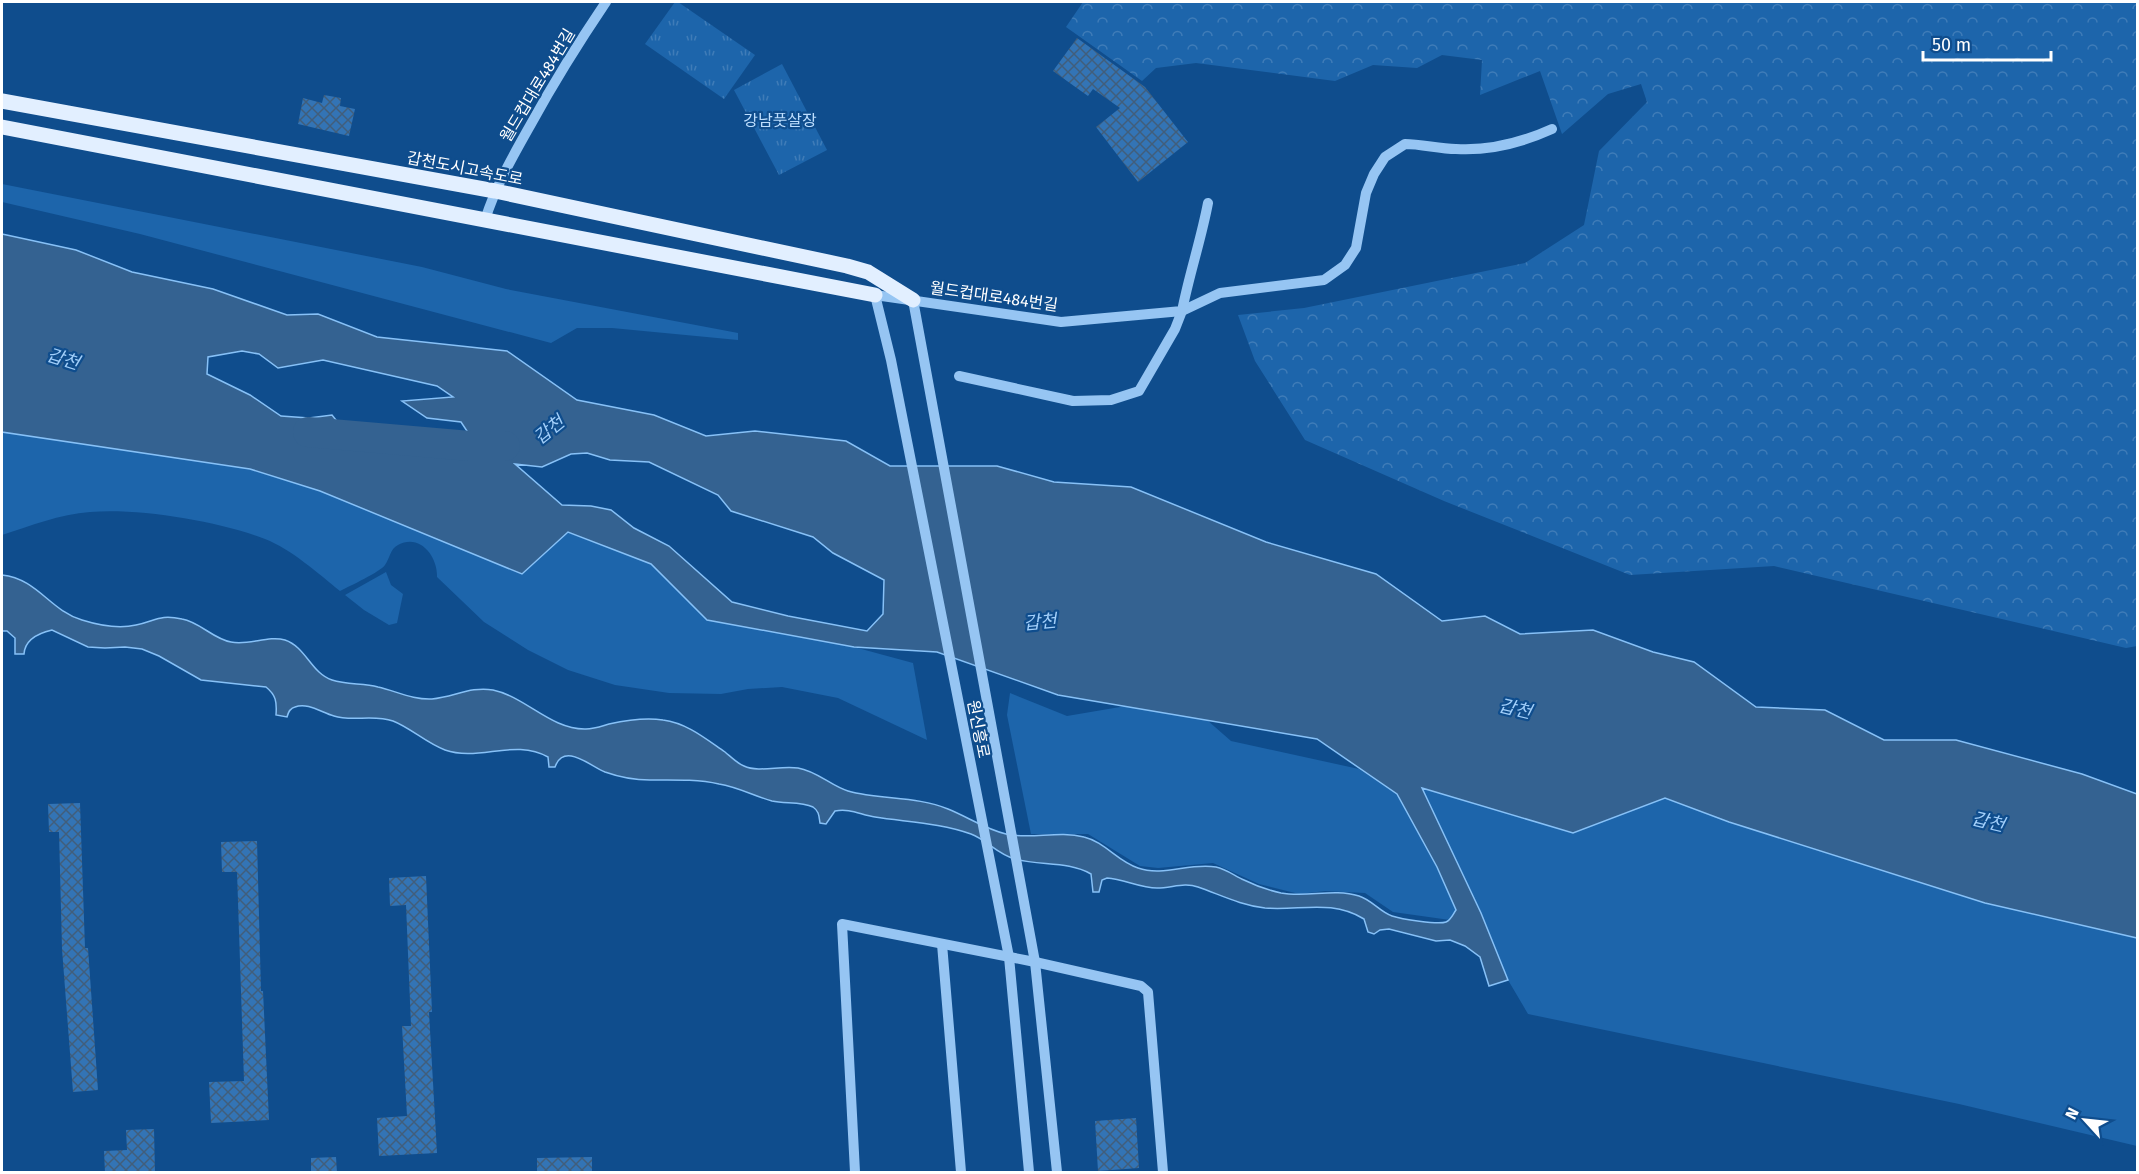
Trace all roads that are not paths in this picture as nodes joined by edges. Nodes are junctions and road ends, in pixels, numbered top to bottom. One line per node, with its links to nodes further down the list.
1 (606, 2): 5 (street, 월드컵대로484번길)
2 (2, 101): 5 (main road, 갑천도시고속도로)
3 (2, 127): 7 (main road)
4 (1552, 129): 10 (street, 월드컵대로484번길)
5 (495, 191): 7 (street, 월드컵대로484번길); 9 (main road, 갑천도시고속도로)
6 (1208, 203): 10 (street)
7 (485, 220): 8 (main road)
8 (875, 295): 9 (street, 월드컵대로484번길); 13 (street, 원신흥로)
9 (913, 300): 10 (street, 월드컵대로484번길); 14 (street, 원신흥로)
10 (1182, 311): 11 (street)
11 (959, 376)
12 (942, 944): 13 (street); 15 (street); 16 (street)
13 (1009, 957): 14 (street); 17 (street, 원신흥로)
14 (1035, 962): 18 (street, 원신흥로); 19 (street)
15 (855, 1173)
16 (961, 1173)
17 (1029, 1173)
18 (1057, 1173)
19 (1163, 1173)

